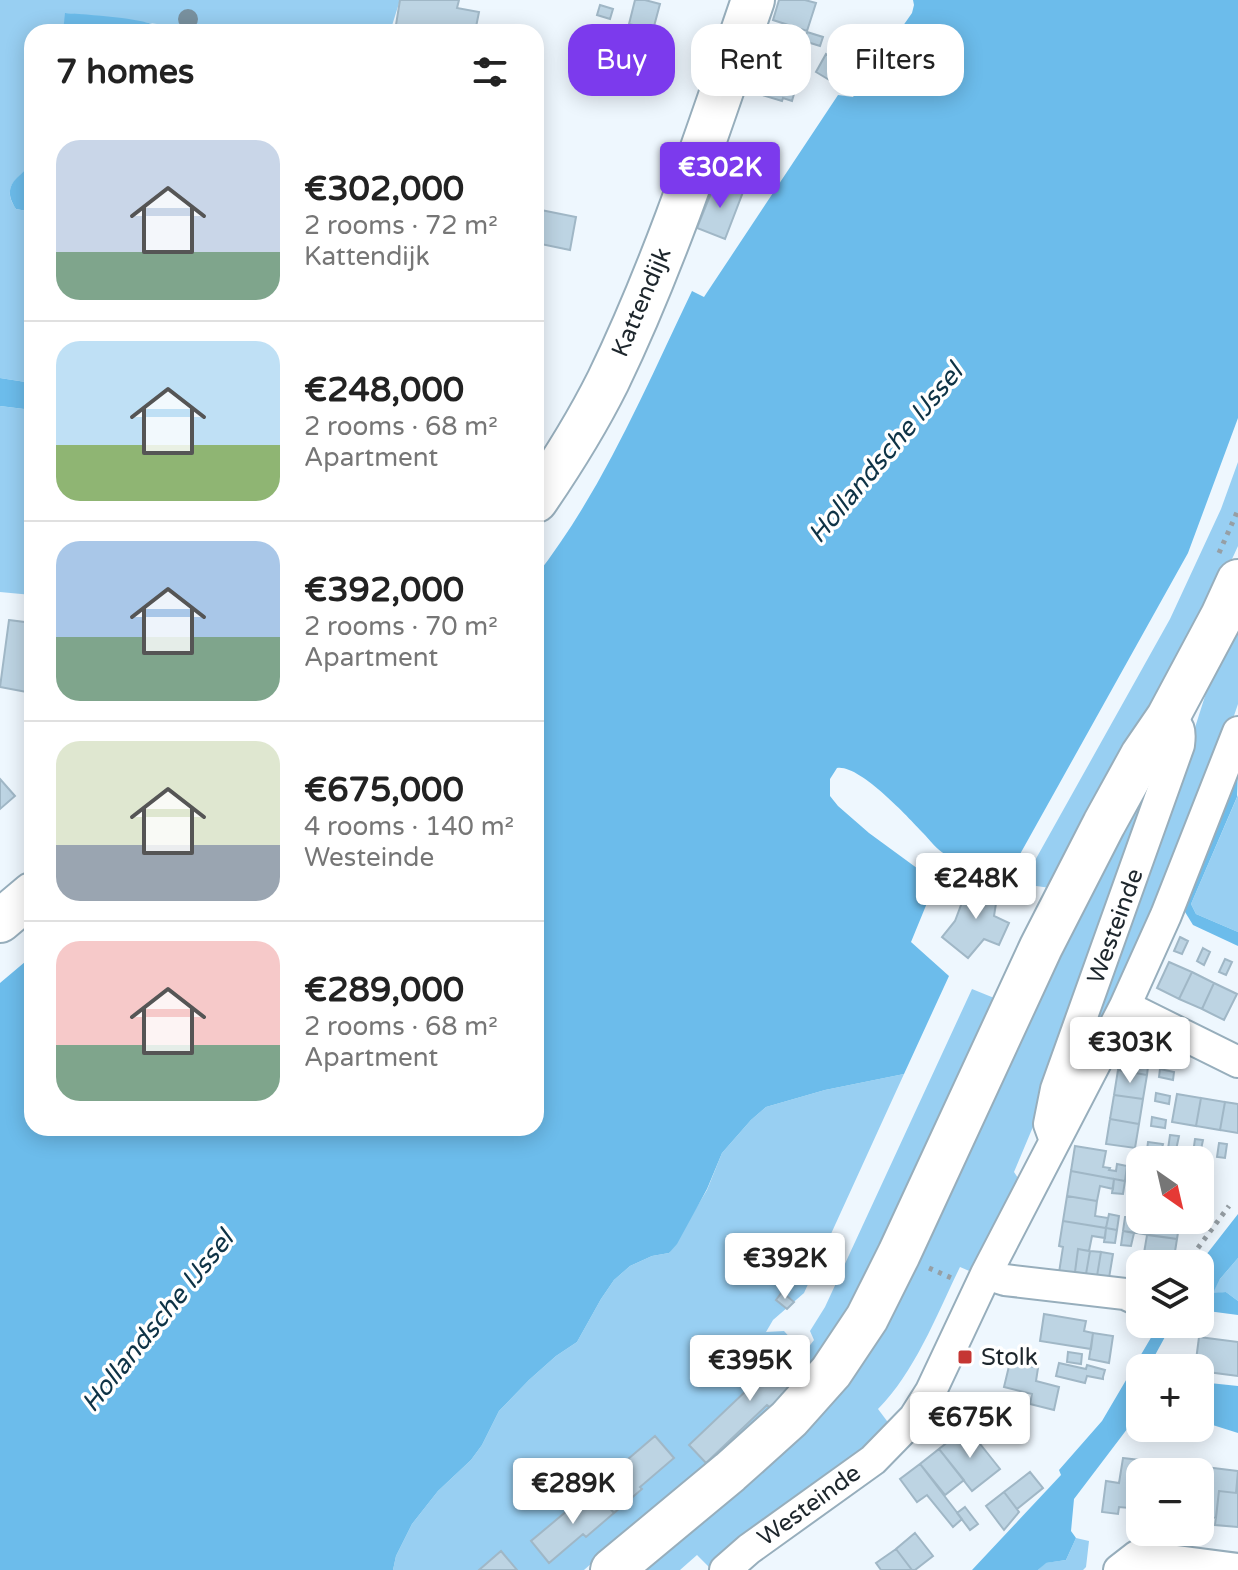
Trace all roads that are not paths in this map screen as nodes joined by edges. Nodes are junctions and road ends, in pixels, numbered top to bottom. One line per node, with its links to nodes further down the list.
1 (753, 0): 2 (street, Kattendijk)
2 (544, 489)
3 (1238, 581): 4 (street)
4 (1168, 717): 10 (street, Westeinde); 14 (street)
5 (1238, 732): 8 (street, Westeinde)
6 (24, 901): 7 (street)
7 (0, 921)
8 (1125, 1006): 9 (street, Westeinde); 10 (street, Westeinde)
9 (1238, 1062)
10 (1057, 1137): 11 (street, Westeinde)
11 (986, 1274): 12 (street); 15 (street, Westeinde)
12 (1126, 1294)
13 (1238, 1569): 16 (street)
14 (612, 1570)
15 (725, 1570)
16 (1119, 1570)

